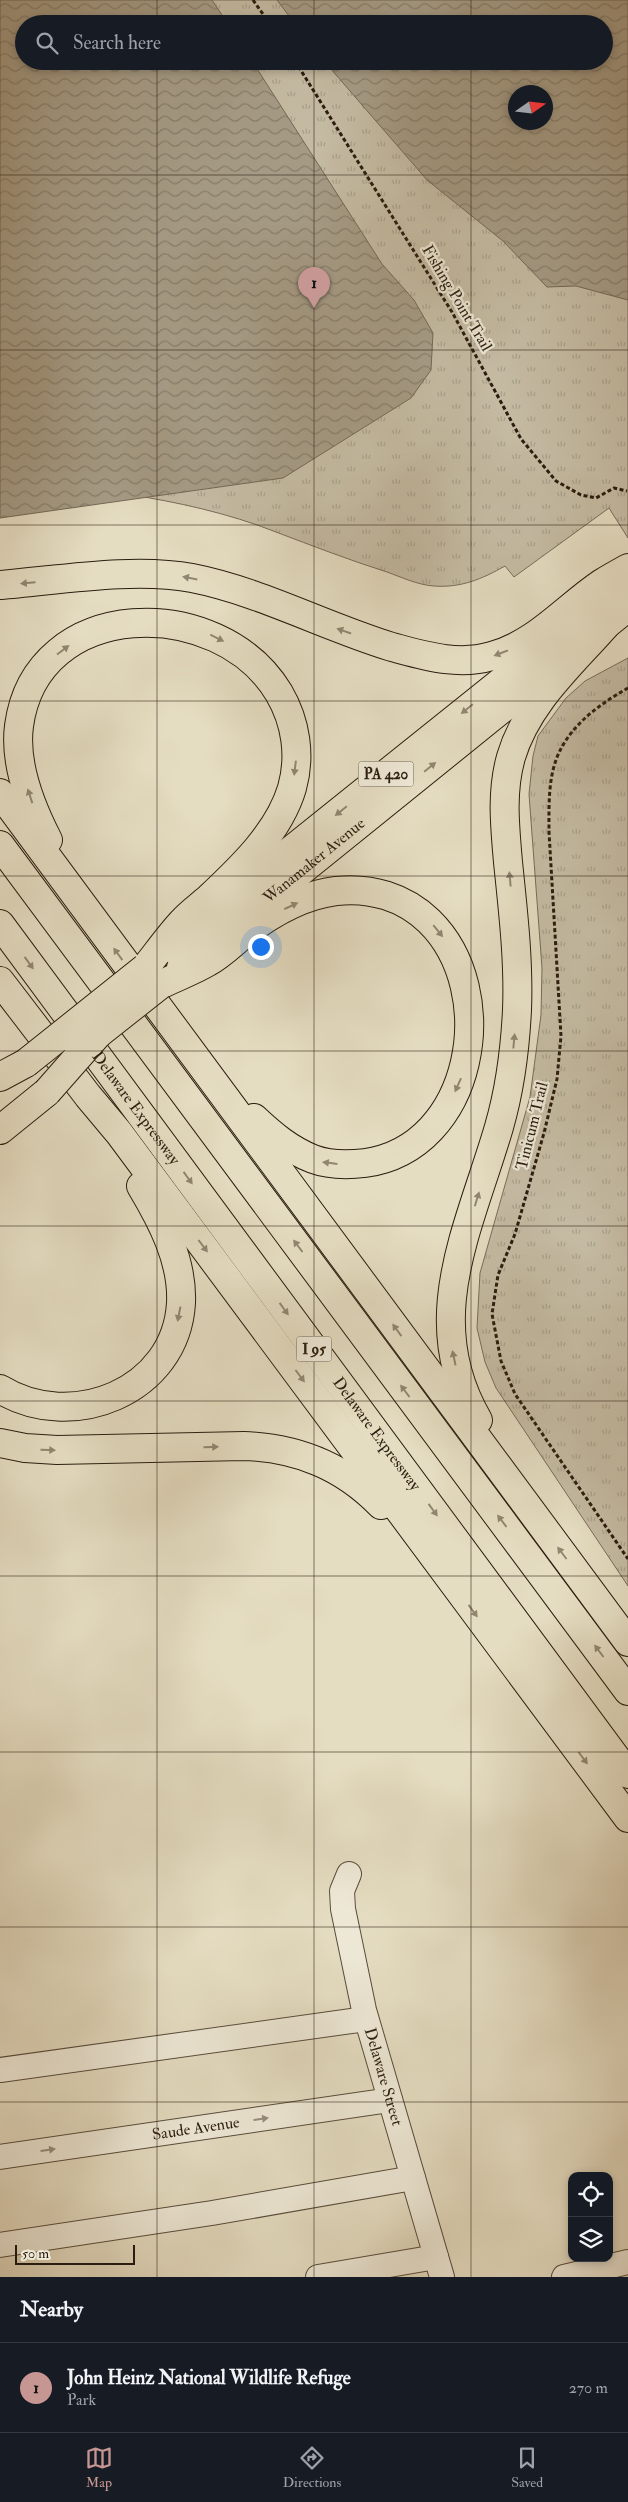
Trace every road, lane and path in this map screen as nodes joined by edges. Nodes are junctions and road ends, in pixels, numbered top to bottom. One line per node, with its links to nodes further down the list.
1 (253, 0): 2 (path)
2 (264, 15)
3 (301, 70): 4 (path, Fishing Point Trail)
4 (627, 491)
5 (628, 568): 7 (main road, one-way to 7)
6 (628, 580): 15 (main road, Wanamaker Avenue / PA 420, one-way to 15)
7 (0, 585)
8 (628, 607): 9 (main road, Wanamaker Avenue / PA 420)
9 (606, 625): 15 (main road, Wanamaker Avenue / PA 420, one-way to 9); 26 (main road, one-way to 9)
10 (628, 688): 27 (path, Tinicum Trail)
11 (0, 793): 13 (main road)
12 (0, 845): 30 (main road, one-way to 12)
13 (92, 917): 15 (main road, one-way to 15); 17 (main road, one-way to 13)
14 (0, 924): 31 (main road, Delaware Expressway / I 95, one-way to 31)
15 (152, 976): 17 (main road, one-way to 17); 19 (main road, Wanamaker Avenue / PA 420, bridge); 19 (main road, Wanamaker Avenue / PA 420, bridge)
16 (3, 983): 21 (main road)
17 (180, 1037): 26 (main road, one-way to 17)
18 (0, 1077): 19 (main road)
19 (38, 1078): 20 (main road, Wanamaker Avenue / PA 420); 22 (main road, Wanamaker Avenue / PA 420); 23 (main road)
20 (0, 1084)
21 (88, 1096): 24 (main road, one-way to 24); 28 (main road, one-way to 28)
22 (0, 1112)
23 (0, 1130)
24 (0, 1389)
25 (0, 1443): 28 (main road, one-way to 28)
26 (540, 1524): 29 (main road, one-way to 26)
27 (628, 1559)
28 (445, 1572): 32 (main road, one-way to 32)
29 (628, 1642)
30 (628, 1691)
31 (628, 1774)
32 (628, 1818)
33 (349, 1874): 34 (street, Delaware Street)
34 (366, 2019): 35 (street); 36 (street, Delaware Street)
35 (0, 2070)
36 (390, 2100): 37 (street, Saude Avenue, one-way to 36); 38 (street, Delaware Street)
37 (0, 2157)
38 (413, 2178): 39 (street); 41 (street, Delaware Street)
39 (0, 2244)
40 (628, 2262): 43 (street)
41 (439, 2267): 42 (street)
42 (318, 2277)
43 (564, 2277)

